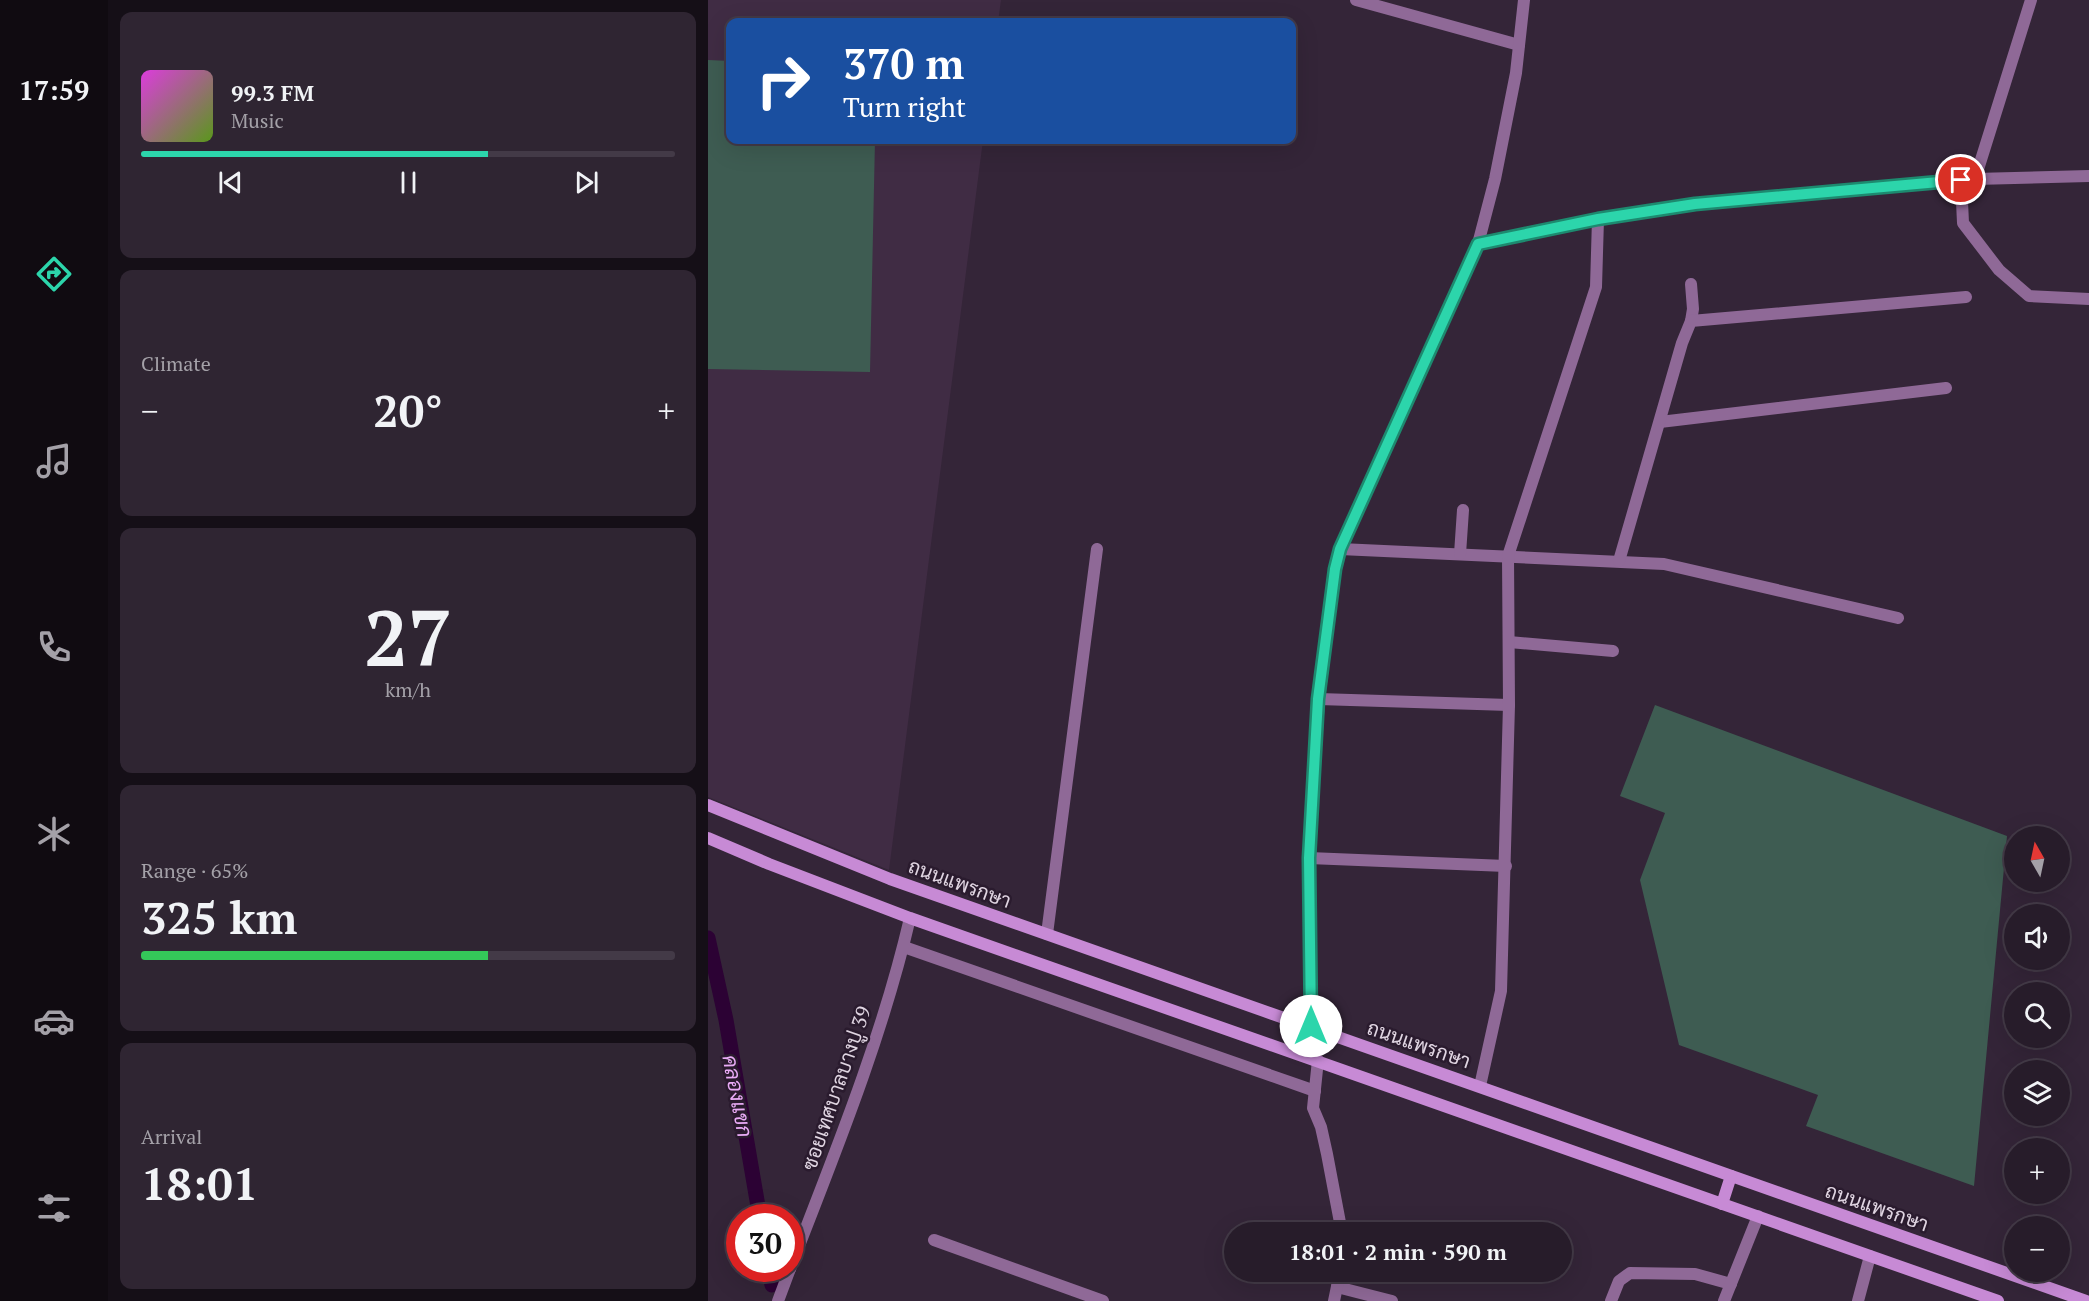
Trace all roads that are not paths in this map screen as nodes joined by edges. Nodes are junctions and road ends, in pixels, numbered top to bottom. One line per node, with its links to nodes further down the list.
1 (1356, 0): 4 (street)
2 (1524, 0): 4 (street)
3 (2031, 0): 6 (street)
4 (1519, 45): 9 (street)
5 (2089, 177): 6 (street)
6 (1975, 179): 7 (street)
7 (1961, 180): 8 (street); 12 (street)
8 (1598, 219): 9 (street); 20 (street)
9 (1478, 244): 18 (street)
10 (1691, 284): 13 (street)
11 (1966, 297): 13 (street)
12 (2089, 299)
13 (1690, 321): 15 (street)
14 (1946, 388): 15 (street)
15 (1660, 422): 21 (street)
16 (1463, 510): 19 (street)
17 (1097, 549): 32 (street)
18 (1340, 549): 19 (street); 25 (street)
19 (1460, 554): 20 (street)
20 (1509, 556): 21 (street); 23 (street)
21 (1619, 561): 22 (street)
22 (1898, 618)
23 (1509, 642): 24 (street); 26 (street)
24 (1613, 651)
25 (1318, 699): 26 (street); 29 (street)
26 (1509, 705): 30 (street)
27 (710, 805): 32 (main road, ถนนแพรกษา)
28 (712, 840): 31 (main road)
29 (1309, 858): 30 (street); 34 (street)
30 (1506, 866): 36 (street)
31 (910, 918): 33 (street, ซอยเทศบาลบางปู 39); 35 (main road)
32 (1047, 934): 34 (main road, ถนนแพรกษา)
33 (903, 947): 37 (street); 42 (street, ซอยเทศบาลบางปู 39)
34 (1311, 1026): 36 (main road, ถนนแพรกษา)
35 (1318, 1059): 37 (street); 39 (main road)
36 (1480, 1086): 38 (main road, ถนนแพรกษา)
37 (1315, 1091): 41 (street)
38 (1731, 1176): 39 (main road); 57 (main road, ถนนแพรกษา)
39 (1722, 1204): 40 (main road)
40 (1758, 1216): 44 (main road); 47 (street)
41 (1340, 1222)
42 (804, 1232)
43 (933, 1240): 50 (street)
44 (1870, 1256): 55 (street); 56 (main road)
45 (785, 1282): 49 (street, ซอยเทศบาลบางปู 39)
46 (1338, 1282): 48 (street)
47 (1731, 1284): 53 (street); 54 (street)
48 (1337, 1287): 51 (street); 52 (street)
49 (778, 1301)
50 (1103, 1301)
51 (1334, 1301)
52 (1392, 1301)
53 (1611, 1301)
54 (1724, 1301)
55 (1858, 1301)
56 (1998, 1301)
57 (2086, 1301)

